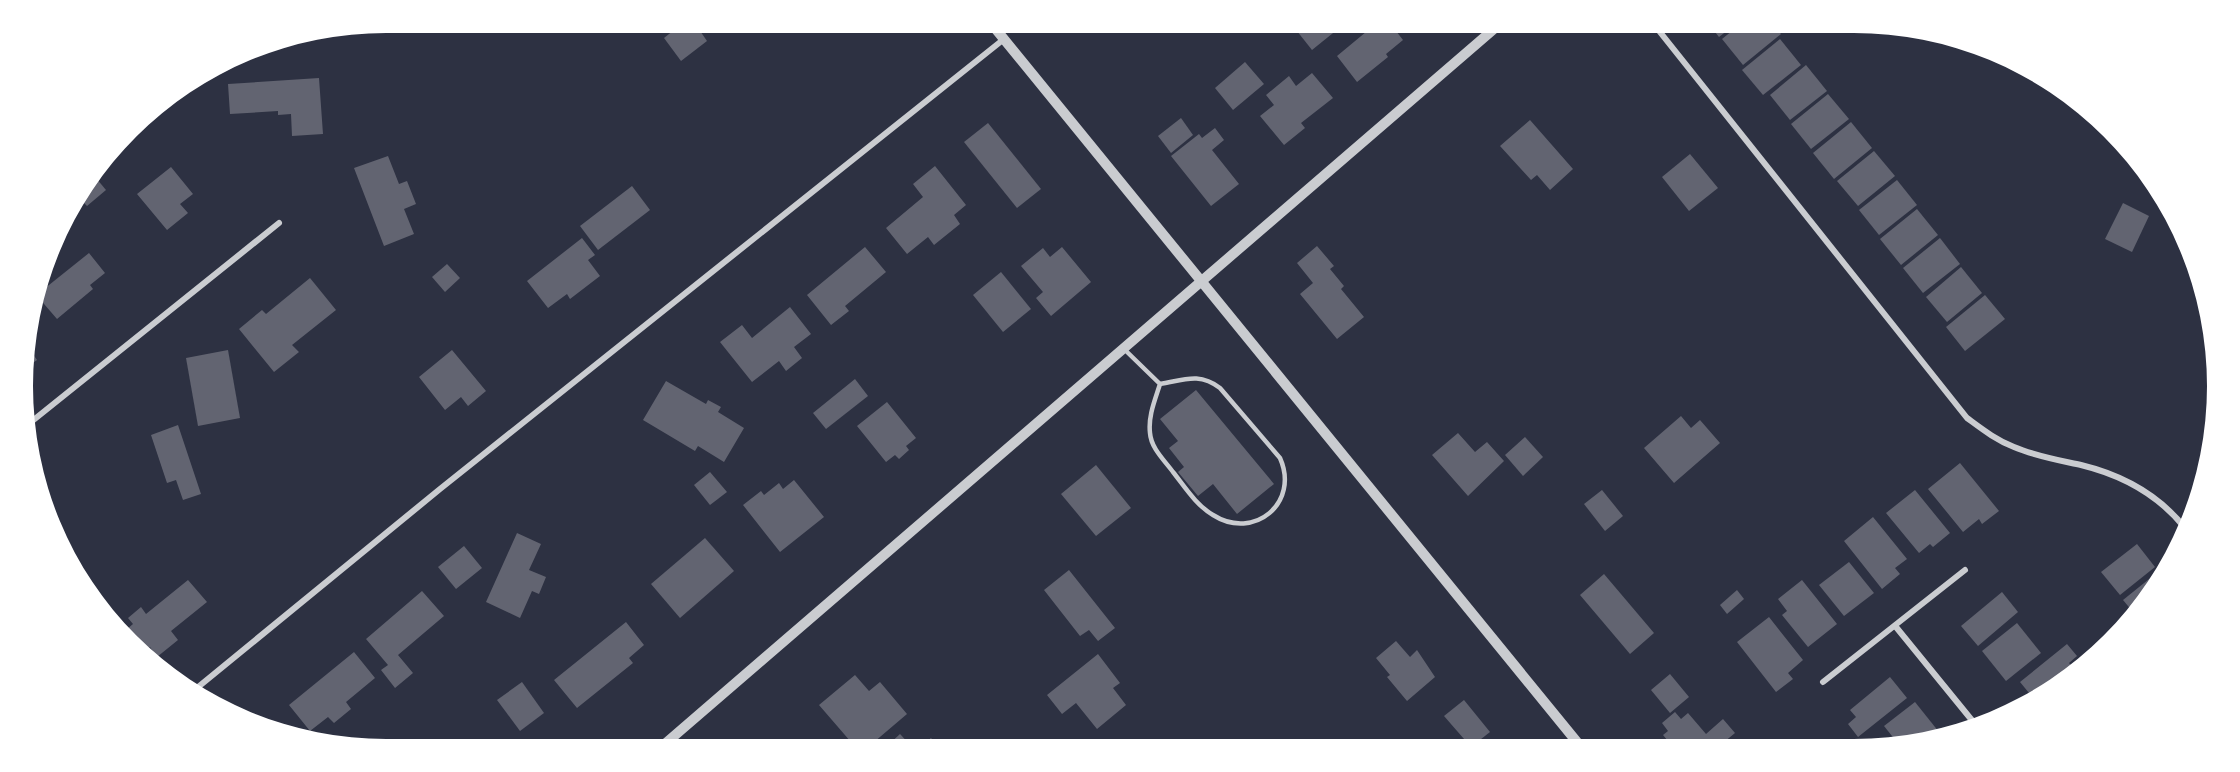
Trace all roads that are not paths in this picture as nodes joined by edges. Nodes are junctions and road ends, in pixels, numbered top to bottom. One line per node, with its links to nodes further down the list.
1 (999, 33): 4 (street)
2 (1489, 33): 6 (street)
3 (1662, 33): 10 (street)
4 (1004, 39): 6 (street); 14 (street)
5 (279, 223): 9 (street)
6 (1201, 282): 7 (street); 17 (street)
7 (1124, 349): 8 (lane); 16 (street)
8 (1160, 384): 8 (lane)
9 (35, 419)
10 (2179, 523)
11 (1965, 570): 12 (street)
12 (1896, 627): 13 (street); 15 (street)
13 (1823, 682)
14 (199, 686)
15 (1971, 719)
16 (670, 739)
17 (1574, 739)

